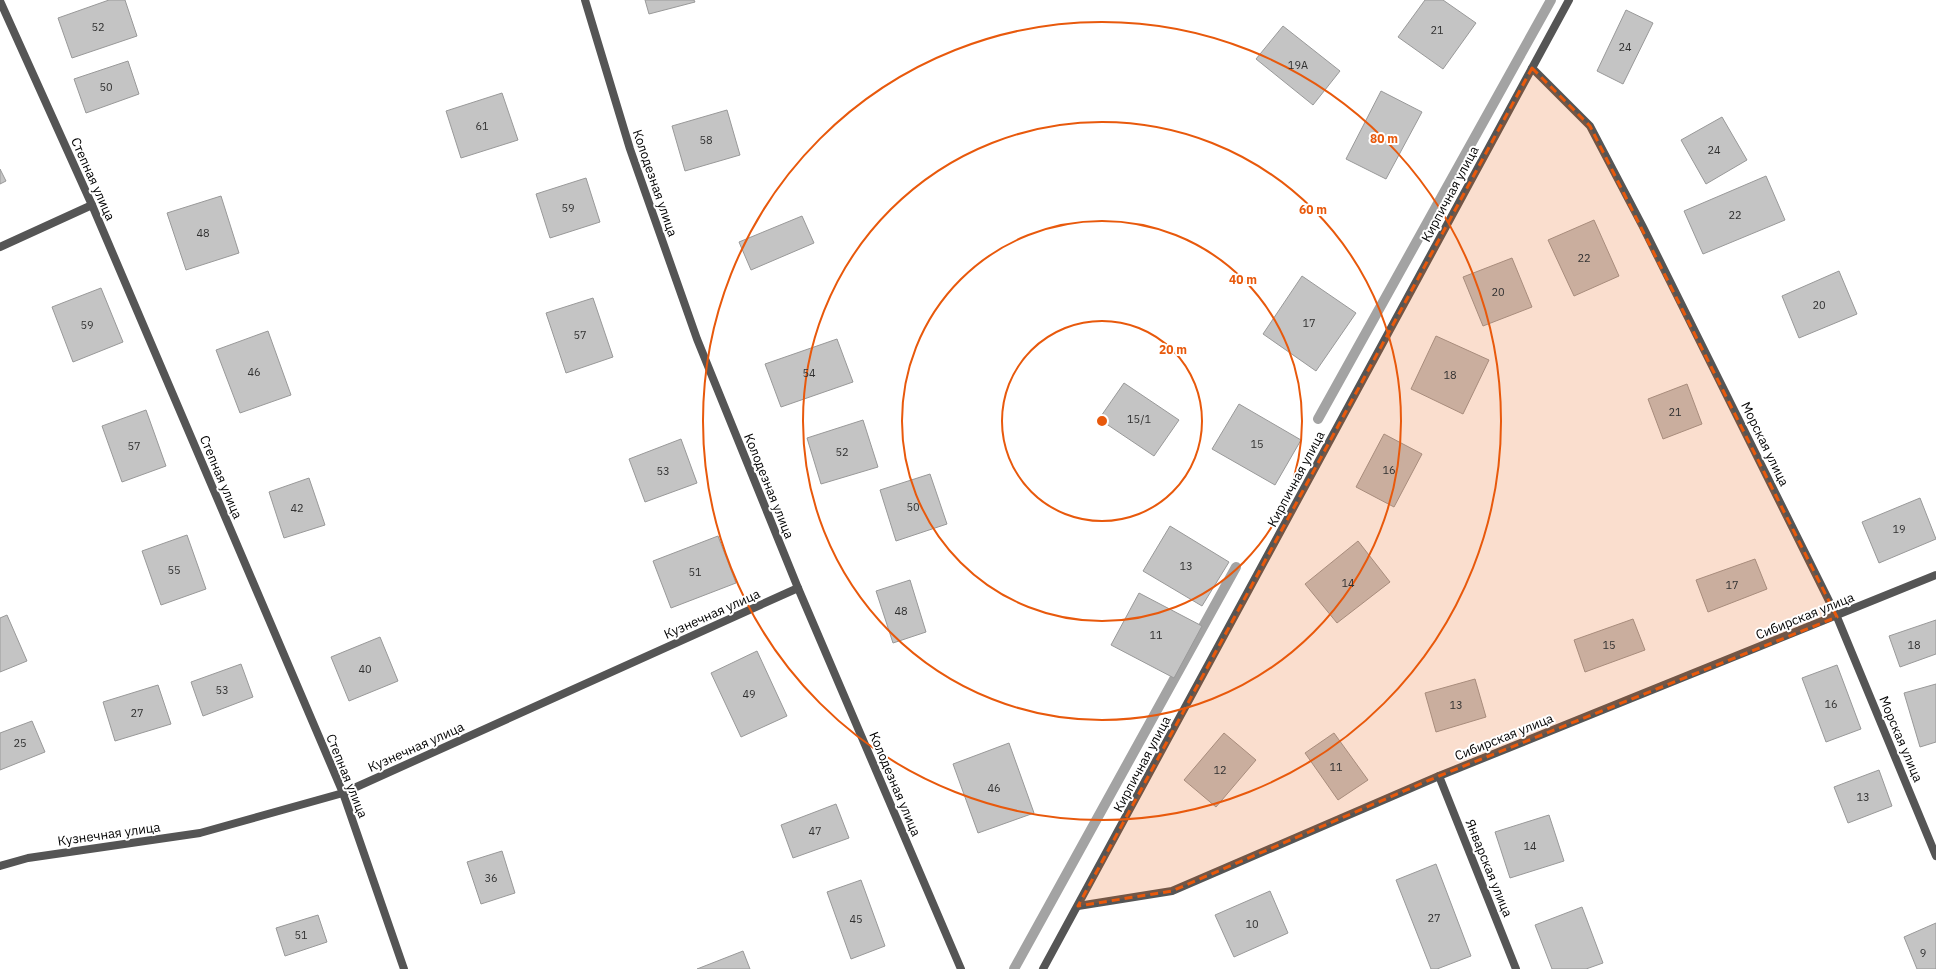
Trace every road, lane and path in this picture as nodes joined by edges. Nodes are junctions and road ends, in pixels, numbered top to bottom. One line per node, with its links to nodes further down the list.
1 (585, 0): 8 (street, Колодезная улица)
2 (1569, 0): 4 (street, Кирпичная улица)
3 (0, 1): 5 (street, Степная улица)
4 (1532, 68): 9 (street, Морская улица); 14 (street, Кирпичная улица)
5 (92, 205): 6 (street); 11 (street, Степная улица)
6 (0, 247)
7 (1936, 575): 9 (street, Сибирская улица)
8 (798, 588): 11 (street, Кузнечная улица); 16 (street, Колодезная улица)
9 (1837, 617): 10 (street, Сибирская улица); 12 (street, Морская улица)
10 (1439, 776): 14 (street, Сибирская улица); 18 (street, Январская улица)
11 (342, 793): 13 (street, Кузнечная улица); 15 (street, Степная улица)
12 (1936, 856)
13 (0, 866)
14 (1078, 906): 17 (street, Кирпичная улица)
15 (404, 969)
16 (961, 969)
17 (1043, 969)
18 (1516, 969)

